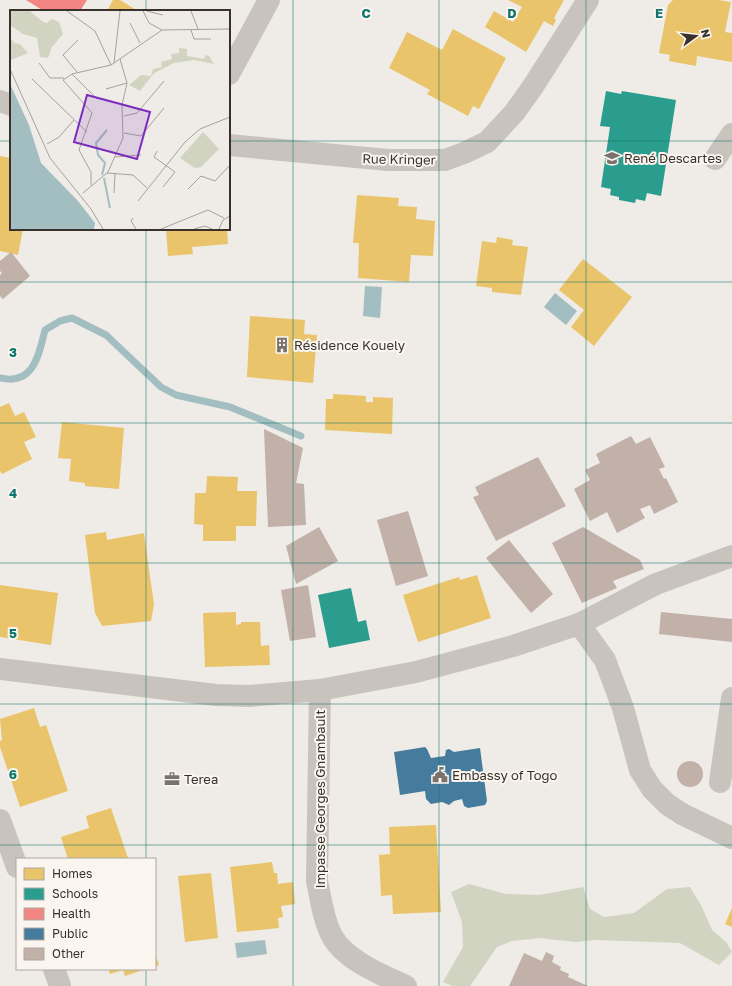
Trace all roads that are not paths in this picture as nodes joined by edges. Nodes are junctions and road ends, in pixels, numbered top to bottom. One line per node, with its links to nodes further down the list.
1 (269, 0): 3 (street)
2 (588, 0): 7 (street, Rue Kringer)
3 (230, 72)
4 (0, 101): 5 (street)
5 (10, 105)
6 (732, 134): 8 (street)
7 (230, 145)
8 (715, 158)
9 (732, 556): 10 (street)
10 (579, 624): 12 (street); 16 (street)
11 (0, 669): 12 (street)
12 (320, 690): 20 (street, Impasse Georges Gnambault)
13 (732, 698): 14 (street)
14 (720, 782)
15 (0, 820): 17 (street)
16 (732, 838)
17 (16, 864)
18 (54, 970): 19 (street)
19 (60, 986)
20 (406, 986)

